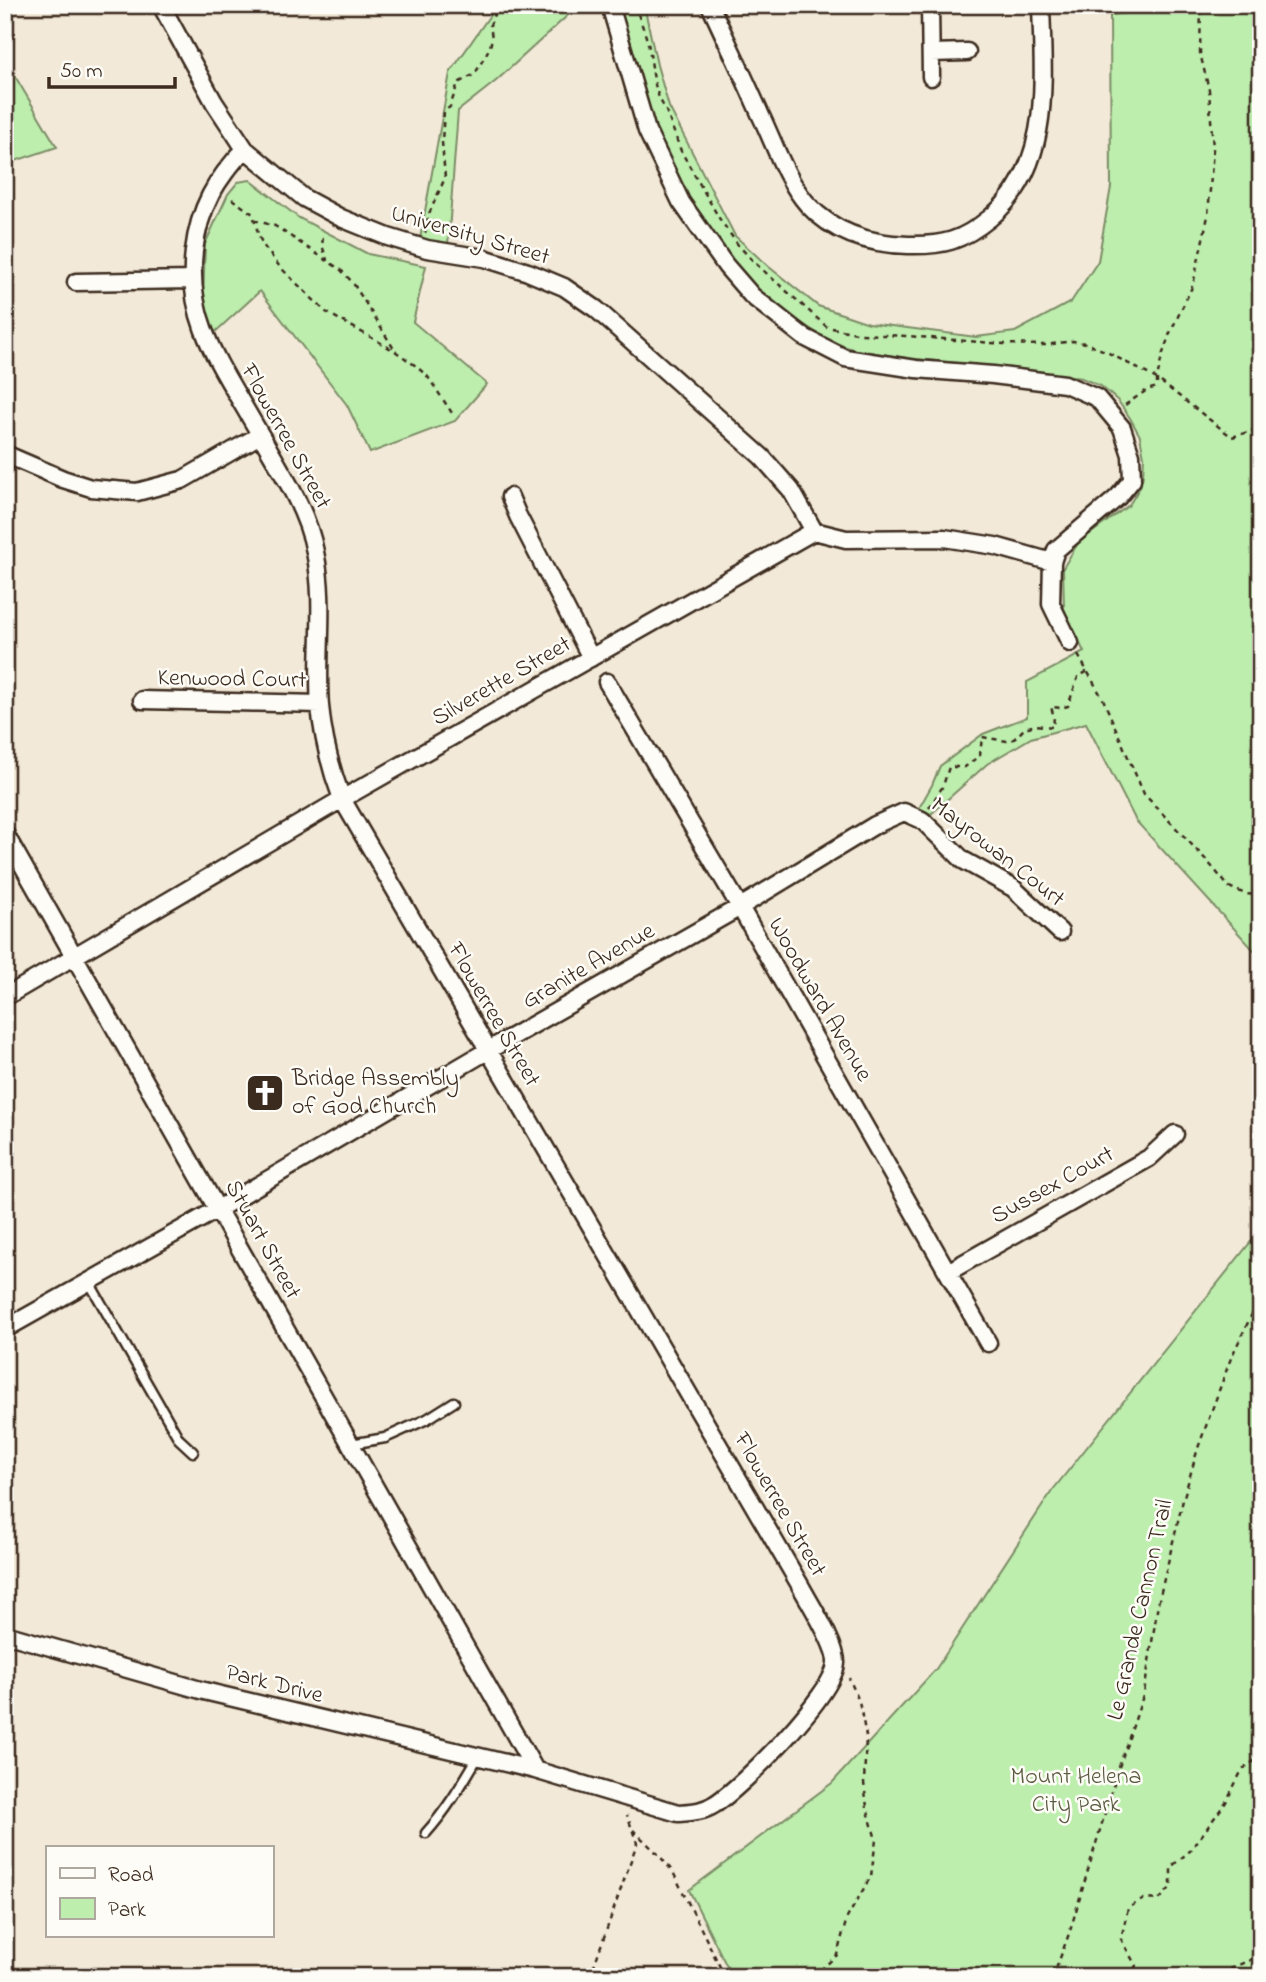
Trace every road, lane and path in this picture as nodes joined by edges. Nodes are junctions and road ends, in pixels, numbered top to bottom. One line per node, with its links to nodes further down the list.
1 (161, 5): 10 (street, University Street)
2 (526, 5): 13 (path)
3 (610, 5): 19 (street)
4 (710, 5): 6 (street)
5 (930, 5): 7 (street)
6 (1041, 5)
7 (931, 52): 8 (street); 9 (street)
8 (967, 52)
9 (931, 77)
10 (245, 149): 16 (street, Flowerree Street); 25 (street, University Street)
11 (232, 199): 12 (path)
12 (254, 220): 15 (path); 18 (path)
13 (425, 233)
14 (323, 238): 15 (path)
15 (327, 260): 18 (path)
16 (192, 280): 17 (street); 22 (street, Flowerree Street)
17 (76, 282)
18 (395, 351): 20 (path)
19 (1110, 414): 21 (path); 26 (street)
20 (454, 416)
21 (1261, 428)
22 (260, 435): 23 (street); 31 (street, Flowerree Street)
23 (5, 454)
24 (510, 497): 28 (street)
25 (814, 531): 26 (street); 28 (street, Silverette Street)
26 (1052, 562): 27 (street)
27 (1070, 643)
28 (591, 658): 32 (street, Silverette Street)
29 (607, 682): 37 (street, Woodward Avenue)
30 (142, 700): 31 (street, Kenwood Court)
31 (320, 705): 32 (street, Flowerree Street)
32 (342, 799): 39 (street, Silverette Street); 41 (street, Flowerree Street)
33 (904, 813): 34 (street, Mayrowan Court); 37 (street, Granite Avenue)
34 (922, 820): 36 (path); 38 (street, Mayrowan Court)
35 (5, 834): 39 (street, Stuart Street)
36 (1261, 895)
37 (740, 907): 41 (street, Granite Avenue); 44 (street, Woodward Avenue)
38 (1060, 932)
39 (75, 956): 40 (street, Silverette Street); 43 (street, Stuart Street)
40 (5, 997)
41 (487, 1051): 43 (street, Granite Avenue); 53 (street, Flowerree Street)
42 (1175, 1134): 44 (street, Sussex Court)
43 (218, 1209): 45 (street, Granite Avenue); 50 (street, Stuart Street)
44 (948, 1272): 48 (street, Woodward Avenue)
45 (89, 1282): 47 (street, Granite Avenue); 51 (lane)
46 (1261, 1295): 64 (path, Le Grande Cannon Trail)
47 (5, 1329)
48 (988, 1343)
49 (454, 1402): 50 (lane)
50 (351, 1444): 56 (street, Stuart Street)
51 (193, 1452)
52 (5, 1634): 55 (street, Park Drive)
53 (836, 1662): 57 (street, Park Drive); 63 (path)
54 (1261, 1756): 65 (path)
55 (478, 1757): 56 (street, Park Drive); 59 (lane)
56 (535, 1770): 57 (street, Park Drive)
57 (615, 1794): 58 (path)
58 (632, 1830): 61 (path); 62 (path)
59 (426, 1833)
60 (1261, 1955): 66 (path)
61 (588, 1977)
62 (725, 1977)
63 (813, 1977)
64 (1053, 1977)
65 (1128, 1977)
66 (1212, 1977)

